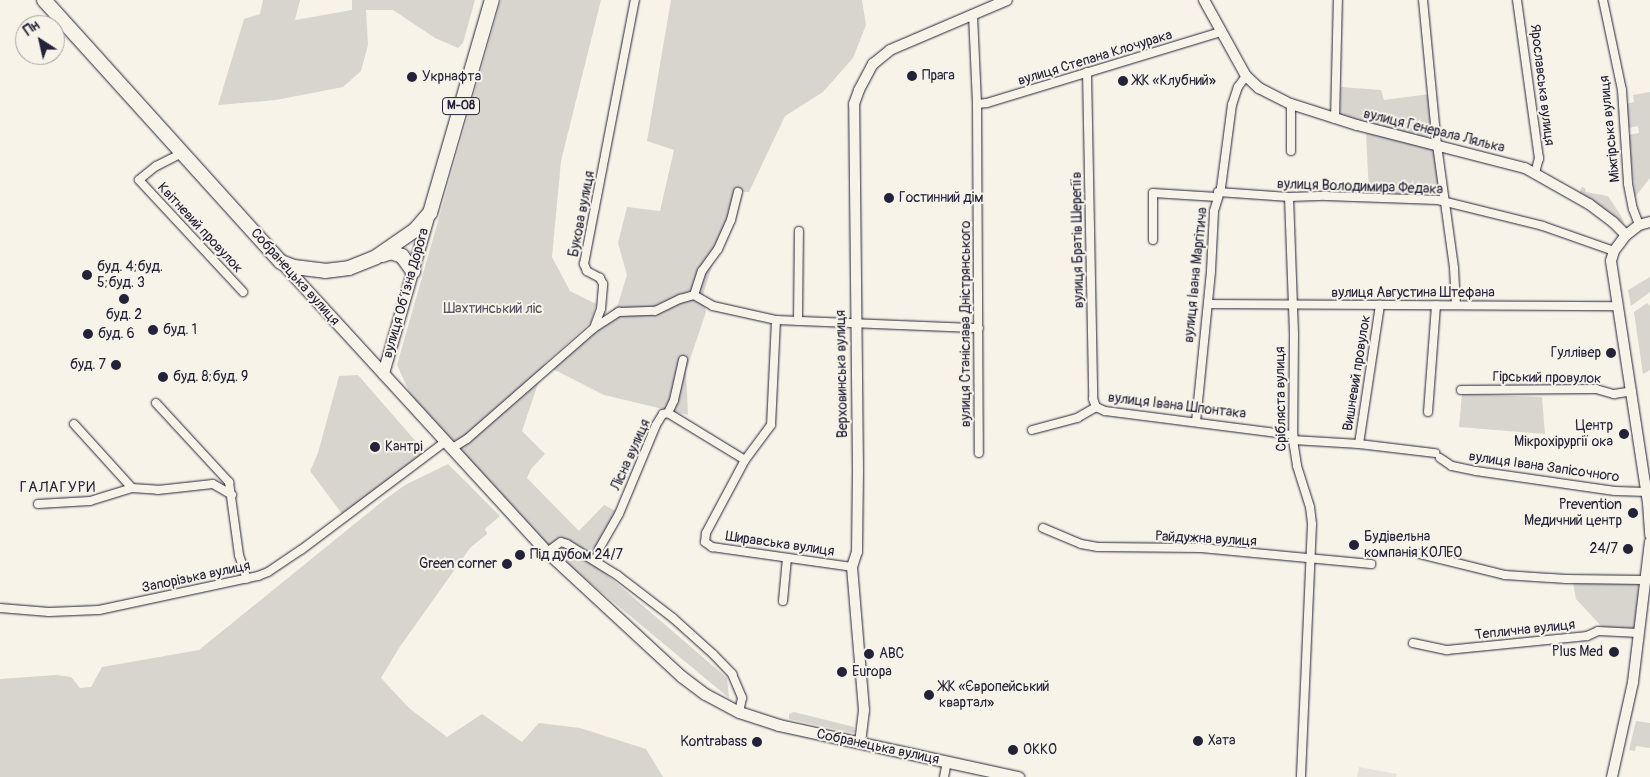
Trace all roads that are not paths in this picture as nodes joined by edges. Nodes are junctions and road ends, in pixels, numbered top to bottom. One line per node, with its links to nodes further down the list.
1 (44, 0): 19 (highway, Собранецька вулиця)
2 (492, 0): 25 (highway, вулиця Обʼїзна Дорога / М-08)
3 (635, 0): 43 (street, Букова вулиця)
4 (1007, 0): 10 (street, Верховинська вулиця)
5 (1204, 0): 11 (street)
6 (1338, 0): 16 (street)
7 (1423, 0): 17 (street)
8 (1517, 0): 20 (street, Ярославська вулиця)
9 (1603, 0): 27 (street, Міжгірська вулиця)
10 (973, 15): 14 (street, вулиця Станіслава Дністрянського); 47 (street, Верховинська вулиця)
11 (1220, 32): 12 (street, вулиця Степана Клочурака); 13 (street)
12 (1088, 72): 14 (street, вулиця Степана Клочурака); 55 (street, вулиця Братів Шерегіїв)
13 (1246, 76): 15 (street); 22 (street, вулиця Івана Маргітича)
14 (977, 104): 49 (street, вулиця Станіслава Дністрянського)
15 (1291, 104): 16 (street); 18 (street)
16 (1335, 119): 17 (street, вулиця Генерала Лялька)
17 (1437, 145): 20 (street, вулиця Генерала Лялька); 24 (street)
18 (1291, 151)
19 (182, 153): 33 (highway, Собранецька вулиця); 35 (street, Квітневий провулок)
20 (1535, 173): 29 (street, вулиця Генерала Лялька)
21 (738, 192): 36 (street)
22 (1217, 195): 23 (street, вулиця Володимира Федака); 30 (street, вулиця Володимира Федака); 37 (street, вулиця Івана Маргітича)
23 (1289, 197): 24 (street, вулиця Володимира Федака); 38 (street, Срібляста вулиця)
24 (1445, 201): 31 (street, вулиця Володимира Федака); 41 (street)
25 (430, 212): 32 (highway, вулиця Обʼїзна Дорога / М-08); 34 (main road, вулиця Обʼїзна Дорога)
26 (1650, 222): 27 (street)
27 (1639, 225): 29 (street)
28 (799, 231): 46 (street)
29 (1626, 235): 31 (street)
30 (1153, 240)
31 (1614, 251): 42 (street)
32 (376, 257): 33 (highway, вулиця Обʼїзна Дорога / М-08); 34 (highway)
33 (281, 262): 51 (main road, Собранецька вулиця)
34 (413, 271): 51 (main road, вулиця Обʼїзна Дорога)
35 (243, 292)
36 (694, 295): 44 (street); 45 (street)
37 (1208, 304): 38 (street, вулиця Августина Штефана); 58 (street, вулиця Івана Маргітича)
38 (1292, 305): 39 (street, вулиця Августина Штефана); 61 (street, Срібляста вулиця)
39 (1380, 305): 40 (street, вулиця Августина Штефана); 62 (street, Вишневий провулок)
40 (1436, 305): 41 (street, вулиця Августина Штефана); 57 (street)
41 (1456, 305): 42 (street, вулиця Августина Штефана)
42 (1618, 306): 53 (street)
43 (601, 309): 44 (street); 48 (street, Букова вулиця)
44 (612, 315): 48 (street)
45 (776, 320): 46 (street); 65 (street)
46 (798, 321): 47 (street)
47 (855, 322): 49 (street); 79 (street, Верховинська вулиця)
48 (594, 328): 63 (street, Букова вулиця)
49 (979, 328): 64 (street, вулиця Станіслава Дністрянського)
50 (683, 360): 56 (street, Лісна вулиця)
51 (383, 373): 63 (main road, Собранецька вулиця)
52 (1461, 390): 53 (street, Гірський провулок)
53 (1632, 392): 67 (street)
54 (156, 403): 68 (street)
55 (1096, 407): 58 (street, вулиця Івана Шпонтака); 60 (street, вулиця Івана Шпонтака)
56 (668, 412): 65 (street); 77 (street, Лісна вулиця)
57 (1428, 412)
58 (1196, 422): 61 (street, вулиця Івана Шпонтака)
59 (74, 424): 66 (street)
60 (1032, 430)
61 (1293, 437): 62 (street, вулиця Івана Запісочного); 76 (street, Срібляста вулиця)
62 (1359, 444): 67 (street, вулиця Івана Запісочного)
63 (448, 445): 73 (main road, Собранецька вулиця); 80 (street, Запорізька вулиця)
64 (979, 453)
65 (745, 460): 75 (street, Ширавська вулиця)
66 (132, 488): 68 (street); 69 (street)
67 (1647, 492): 71 (street)
68 (232, 495): 80 (street)
69 (38, 504)
70 (1043, 528): 76 (street, Райдужна вулиця)
71 (1650, 535)
72 (1650, 542): 81 (street)
73 (547, 552): 77 (street); 86 (main road, Собранецька вулиця)
74 (1420, 554): 81 (street)
75 (787, 558): 79 (street, Ширавська вулиця); 82 (street)
76 (1310, 559): 78 (street, Райдужна вулиця); 91 (street, Срібляста вулиця)
77 (596, 560): 86 (street)
78 (1371, 564)
79 (852, 567): 87 (street, Верховинська вулиця)
80 (247, 579): 83 (street, Запорізька вулиця)
81 (1646, 580): 84 (street)
82 (783, 601)
83 (0, 608)
84 (1639, 633): 85 (street, Теплична вулиця); 92 (street)
85 (1414, 643)
86 (738, 712): 87 (main road, Собранецька вулиця)
87 (860, 743): 88 (main road, Собранецька вулиця)
88 (947, 762): 89 (street); 90 (main road, Собранецька вулиця)
89 (944, 777)
90 (1018, 777)
91 (1301, 777)
92 (1612, 777)

